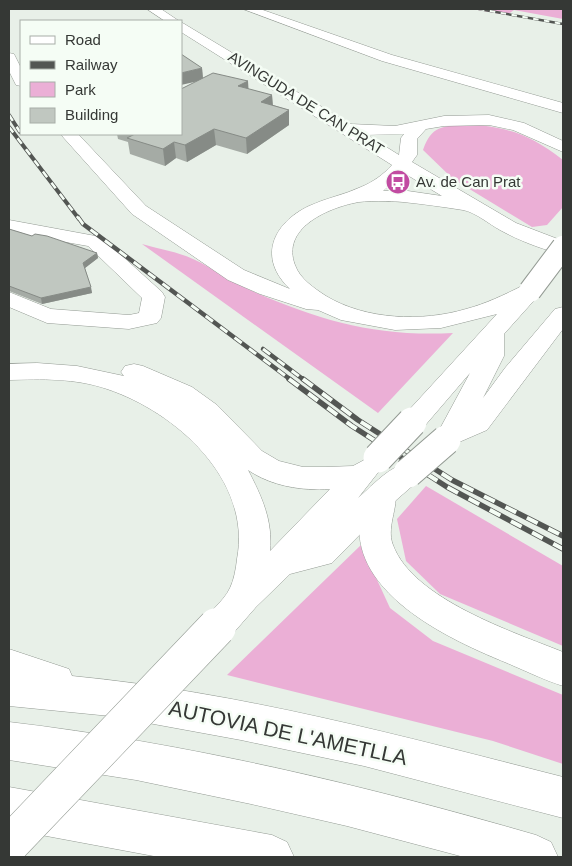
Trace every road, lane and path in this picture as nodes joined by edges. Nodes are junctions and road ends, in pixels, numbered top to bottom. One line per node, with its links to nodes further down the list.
1 (153, 9): 4 (main road)
2 (249, 9): 11 (main road)
3 (286, 9): 6 (main road)
4 (171, 20)
5 (182, 27): 13 (main road, AVINGUDA DE CAN PRAT)
6 (374, 39)
7 (418, 53): 10 (main road)
8 (9, 57): 9 (main road)
9 (20, 80)
10 (521, 82)
11 (563, 108)
12 (420, 127): 13 (main road); 15 (main road); 16 (main road)
13 (346, 128): 16 (main road, AVINGUDA DE CAN PRAT)
14 (70, 135): 24 (main road)
15 (563, 147)
16 (403, 163): 17 (main road); 18 (main road, AVINGUDA DE CAN PRAT)
17 (346, 198): 18 (main road); 24 (main road)
18 (470, 206): 20 (main road, AVINGUDA DE CAN PRAT)
19 (9, 226): 23 (main road)
20 (559, 245): 21 (main road, AVINGUDA DE CAN PRAT); 22 (main road, bridge)
21 (563, 254)
22 (530, 291): 24 (main road); 26 (main road)
23 (9, 299)
24 (330, 308)
25 (563, 314): 29 (main road)
26 (494, 333): 29 (main road); 30 (main road, bridge)
27 (9, 355): 30 (main road)
28 (9, 372): 31 (main road)
29 (449, 437): 30 (main road, bridge)
30 (373, 476): 31 (main road); 33 (main road)
31 (244, 597): 39 (main road, bridge)
32 (9, 666): 35 (main road)
33 (563, 669)
34 (9, 688): 35 (main road, AUTOVIA DE L'AMETLLA)
35 (110, 698): 37 (main road, AUTOVIA DE L'AMETLLA)
36 (9, 741): 41 (main road)
37 (563, 798)
38 (9, 808): 40 (main road)
39 (9, 845)
40 (272, 857)
41 (536, 857)

